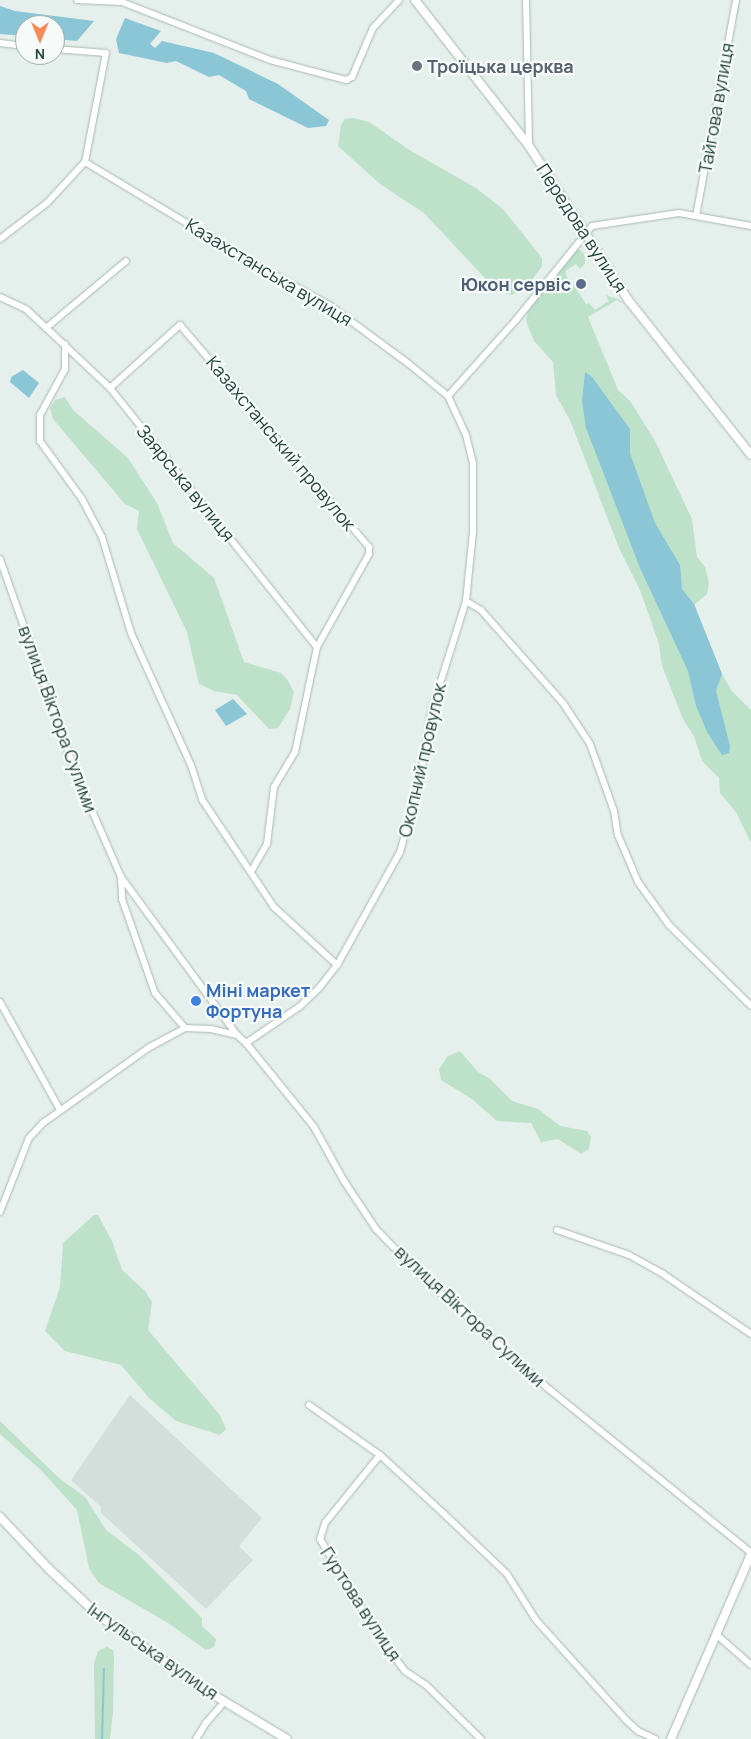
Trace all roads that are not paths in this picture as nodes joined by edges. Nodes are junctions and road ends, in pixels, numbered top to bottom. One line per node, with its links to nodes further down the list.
1 (77, 0): 2 (street)
2 (399, 0)
3 (415, 0): 9 (street, Передова вулиця)
4 (526, 0): 9 (street)
5 (736, 0): 11 (street, Тайгова вулиця)
6 (0, 43): 7 (street)
7 (15, 45)
8 (65, 50): 10 (street)
9 (529, 146): 13 (street, Передова вулиця)
10 (85, 162): 14 (street); 20 (street, Казахстанська вулиця)
11 (696, 216): 12 (street); 13 (street)
12 (751, 226)
13 (588, 235): 20 (street); 21 (street, Передова вулиця)
14 (0, 239)
15 (126, 261): 17 (street)
16 (0, 297): 17 (street, Заярська вулиця)
17 (46, 328): 18 (street, Заярська вулиця)
18 (64, 344): 19 (street, Заярська вулиця); 25 (street)
19 (110, 388): 24 (street, Заярська вулиця); 24 (street, Казахстанський провулок)
20 (448, 396): 23 (street, Казахстанська вулиця)
21 (751, 455)
22 (0, 559): 26 (street, вулиця Віктора Сулими)
23 (466, 601): 27 (street, Окопний провулок); 29 (street)
24 (317, 647): 25 (street)
25 (251, 872): 27 (street)
26 (121, 877): 30 (street, вулиця Віктора Сулими); 31 (street, вулиця Віктора Сулими)
27 (337, 965): 32 (street, Окопний провулок)
28 (0, 1002): 33 (street)
29 (751, 1006)
30 (184, 1028): 31 (street, вулиця Віктора Сулими); 33 (street)
31 (237, 1035): 32 (street, вулиця Віктора Сулими)
32 (246, 1043): 40 (street, вулиця Віктора Сулими)
33 (60, 1110): 34 (street)
34 (0, 1212)
35 (558, 1230): 36 (street)
36 (751, 1334)
37 (309, 1406): 38 (street)
38 (380, 1455): 46 (street, Гуртова вулиця); 47 (street)
39 (0, 1517): 43 (street, Інгульська вулиця)
40 (751, 1554): 41 (street)
41 (718, 1636): 42 (street); 48 (street)
42 (751, 1665)
43 (225, 1701): 44 (street); 45 (street, Інгульська вулиця)
44 (196, 1739)
45 (287, 1739)
46 (481, 1739)
47 (655, 1739)
48 (671, 1739)

